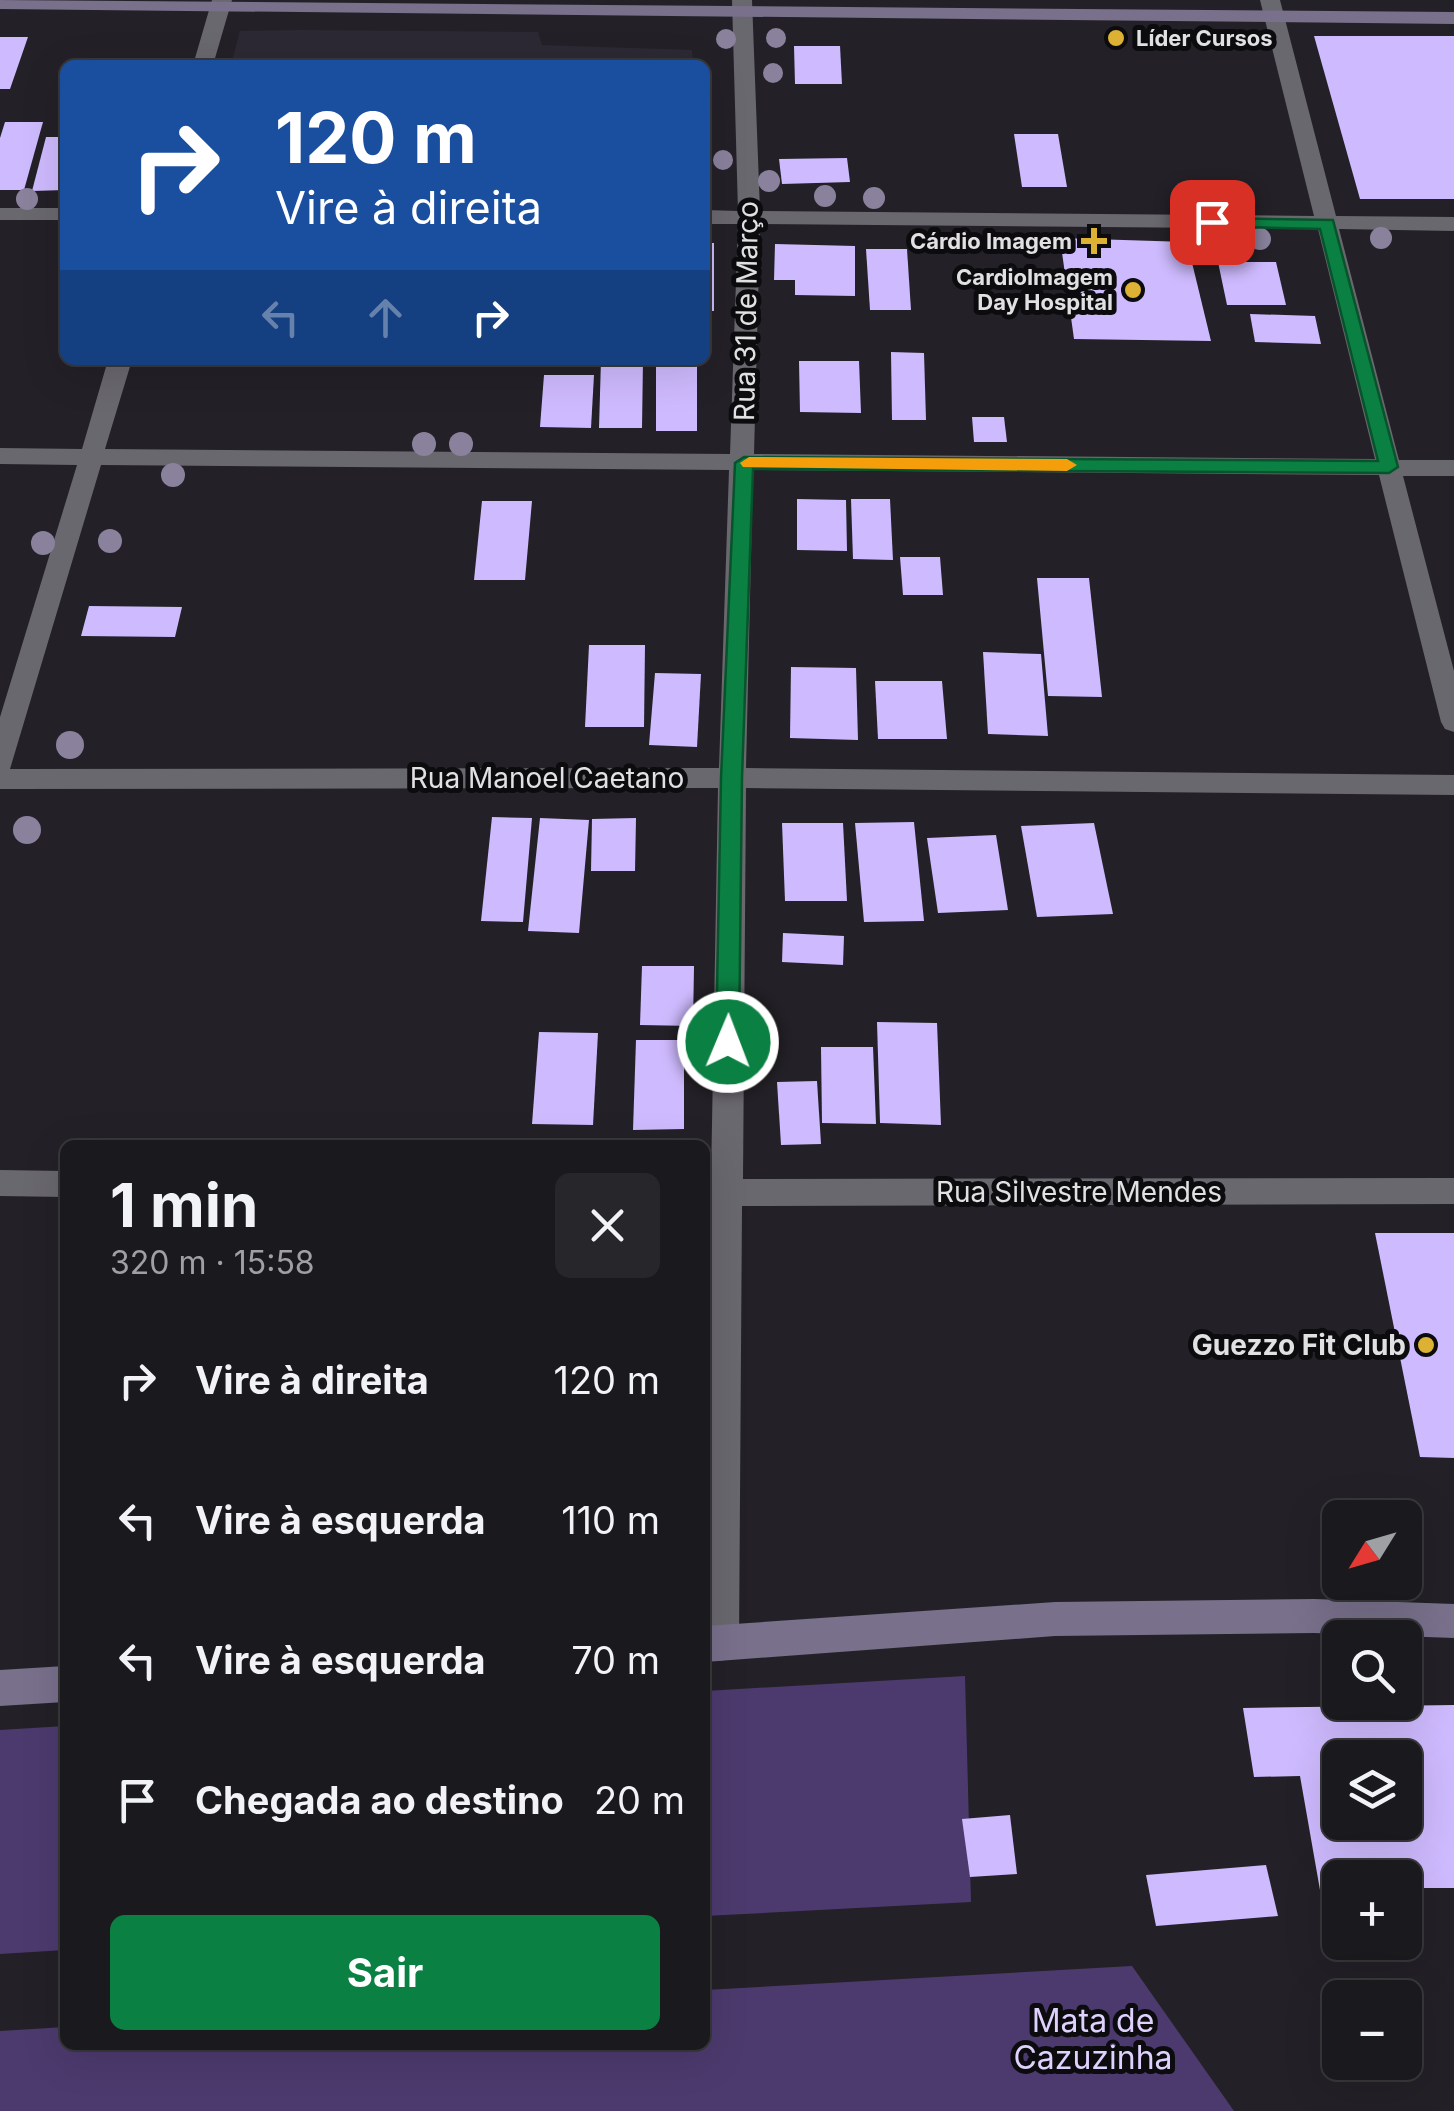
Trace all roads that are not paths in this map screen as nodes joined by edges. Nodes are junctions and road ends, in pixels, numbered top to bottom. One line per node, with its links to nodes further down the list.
1 (0, 3): 2 (street)
2 (222, 3): 3 (street); 6 (street)
3 (742, 6): 4 (street); 10 (street, Rua 31 de Março)
4 (1272, 9): 5 (street); 11 (street)
5 (1454, 18)
6 (205, 60)
7 (0, 214): 8 (street)
8 (60, 214)
9 (710, 216): 10 (street)
10 (749, 217): 11 (street); 16 (street, Rua 31 de Março)
11 (1328, 224): 12 (street); 17 (street)
12 (1454, 224)
13 (119, 365): 15 (street)
14 (0, 456): 15 (street)
15 (93, 456): 16 (street); 20 (street)
16 (744, 463): 17 (street); 22 (street, Rua 31 de Março)
17 (1389, 467): 18 (street); 19 (street)
18 (1454, 468)
19 (1454, 722)
20 (0, 762)
21 (0, 778): 22 (street, Rua Manoel Caetano)
22 (732, 778): 23 (street, Rua Manoel Caetano); 27 (street, Rua 31 de Março)
23 (1454, 785)
24 (0, 1183): 25 (street)
25 (60, 1184)
26 (1454, 1191): 27 (street, Rua Silvestre Mendes)
27 (715, 1193): 29 (street, Rua 31 de Março)
28 (1454, 1621): 29 (street)
29 (713, 1643)
30 (60, 1684): 31 (street)
31 (0, 1688)

